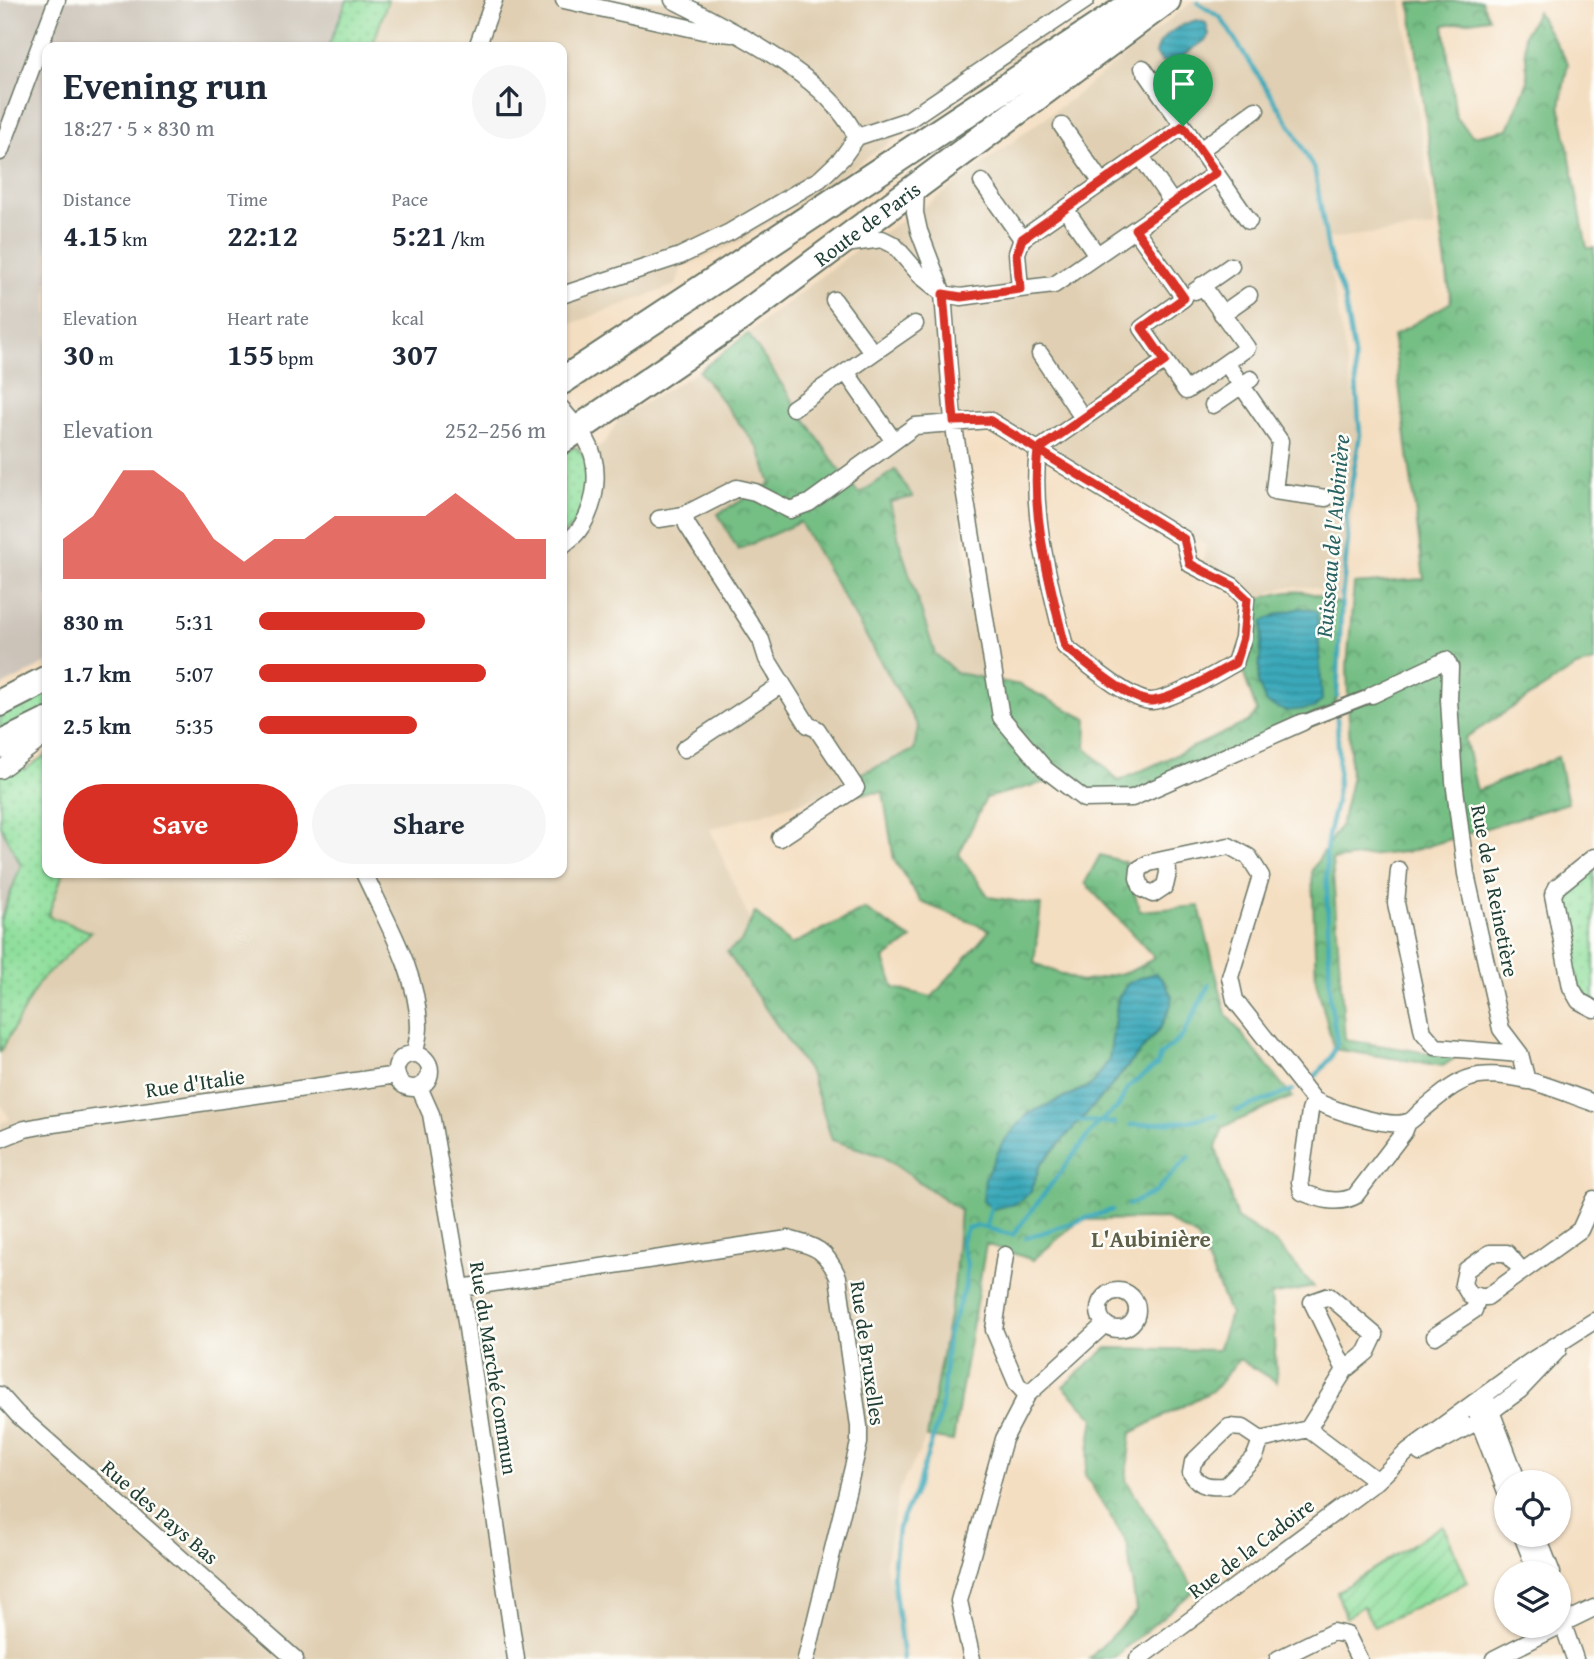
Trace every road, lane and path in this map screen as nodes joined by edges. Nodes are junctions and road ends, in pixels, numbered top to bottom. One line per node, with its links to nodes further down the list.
1 (57, 0): 16 (street)
2 (494, 0): 9 (street)
3 (564, 0): 8 (street)
4 (673, 0): 8 (street)
5 (1086, 0): 14 (street)
6 (1138, 0): 39 (main road, Route de Paris)
7 (1167, 0): 21 (main road, Route de Paris)
8 (735, 34): 14 (street)
9 (479, 42)
10 (1143, 68): 13 (street)
11 (1256, 110): 15 (street)
12 (1062, 126): 20 (street)
13 (1183, 126): 15 (street); 17 (street)
14 (857, 137): 32 (street)
15 (1200, 150): 18 (street)
16 (0, 152)
17 (1140, 155): 20 (street); 22 (street)
18 (1216, 173): 22 (street); 24 (street)
19 (982, 182): 26 (street)
20 (1102, 183): 23 (street)
21 (916, 187): 27 (main road, Route de Paris); 33 (street)
22 (1172, 202): 25 (street)
23 (1066, 210): 26 (street); 28 (street)
24 (1249, 221)
25 (1135, 229): 28 (street); 35 (street)
26 (1022, 239): 31 (street)
27 (839, 245): 33 (street); 52 (main road, Route de Paris)
28 (1097, 255): 31 (street)
29 (1231, 266): 30 (street)
30 (1202, 285): 35 (street); 37 (street)
31 (1020, 289): 33 (street)
32 (567, 293)
33 (943, 294): 51 (street)
34 (1249, 295): 37 (street)
35 (1184, 298): 42 (street)
36 (834, 300): 40 (street)
37 (1222, 314): 43 (street)
38 (915, 324): 40 (street)
39 (643, 327): 45 (main road, Route de Paris); 47 (main road)
40 (873, 353): 44 (street)
41 (1040, 354): 50 (street)
42 (1165, 361): 43 (street); 50 (street)
43 (1226, 363): 46 (street)
44 (846, 372): 49 (street); 53 (street)
45 (567, 378)
46 (1246, 382): 48 (street); 55 (street)
47 (567, 398)
48 (1213, 405)
49 (793, 408)
50 (1083, 418): 54 (street)
51 (954, 421): 53 (street); 54 (street); 63 (street)
52 (570, 435): 58 (street)
53 (893, 440): 56 (street)
54 (1038, 450): 54 (street)
55 (1325, 498)
56 (684, 515): 57 (street); 60 (street)
57 (659, 519)
58 (567, 542)
59 (42, 682): 62 (main road)
60 (782, 684): 67 (street); 69 (street)
61 (1372, 695): 63 (street); 76 (street, Rue de la Reinetière)
62 (0, 703)
63 (1303, 722)
64 (42, 724): 66 (main road)
65 (42, 739): 68 (street)
66 (0, 745)
67 (684, 749)
68 (0, 770)
69 (780, 838)
70 (1594, 857): 74 (street)
71 (1167, 859): 80 (street)
72 (1399, 870): 76 (street)
73 (366, 878): 75 (street)
74 (1594, 1009)
75 (415, 1054): 77 (street); 79 (street)
76 (1520, 1054): 78 (street, Rue de la Reinetière)
77 (397, 1075): 79 (street); 83 (street, Rue d'Italie)
78 (1527, 1081): 81 (street); 82 (street)
79 (419, 1087): 87 (street, Rue du Marché Commun)
80 (1314, 1101): 82 (street); 82 (street)
81 (1594, 1103)
82 (1408, 1122)
83 (0, 1139)
84 (1594, 1199): 86 (street)
85 (1005, 1255): 94 (street)
86 (1522, 1271): 88 (street); 88 (street)
87 (461, 1288): 105 (street, Rue du Marché Commun); 106 (street, Rue de Bruxelles)
88 (1478, 1296): 91 (street)
89 (1594, 1321): 95 (street, Rue de la Cadoire)
90 (1105, 1324): 94 (street)
91 (1435, 1336)
92 (1345, 1370): 92 (street); 96 (street)
93 (0, 1395): 104 (street, Rue des Pays Bas)
94 (1027, 1395): 107 (street)
95 (1482, 1409): 98 (street); 99 (street, Rue de la Cadoire)
96 (1308, 1429): 97 (street); 99 (street)
97 (1261, 1440)
98 (1506, 1470)
99 (1382, 1475): 108 (street, Rue de la Cadoire)
100 (1594, 1608): 101 (street)
101 (1571, 1617)
102 (1531, 1638): 111 (street)
103 (1567, 1638): 112 (street)
104 (295, 1659)
105 (516, 1659)
106 (806, 1659)
107 (972, 1659)
108 (1138, 1659)
109 (1278, 1659): 110 (street)
110 (1359, 1659)
111 (1494, 1659)
112 (1576, 1659)

